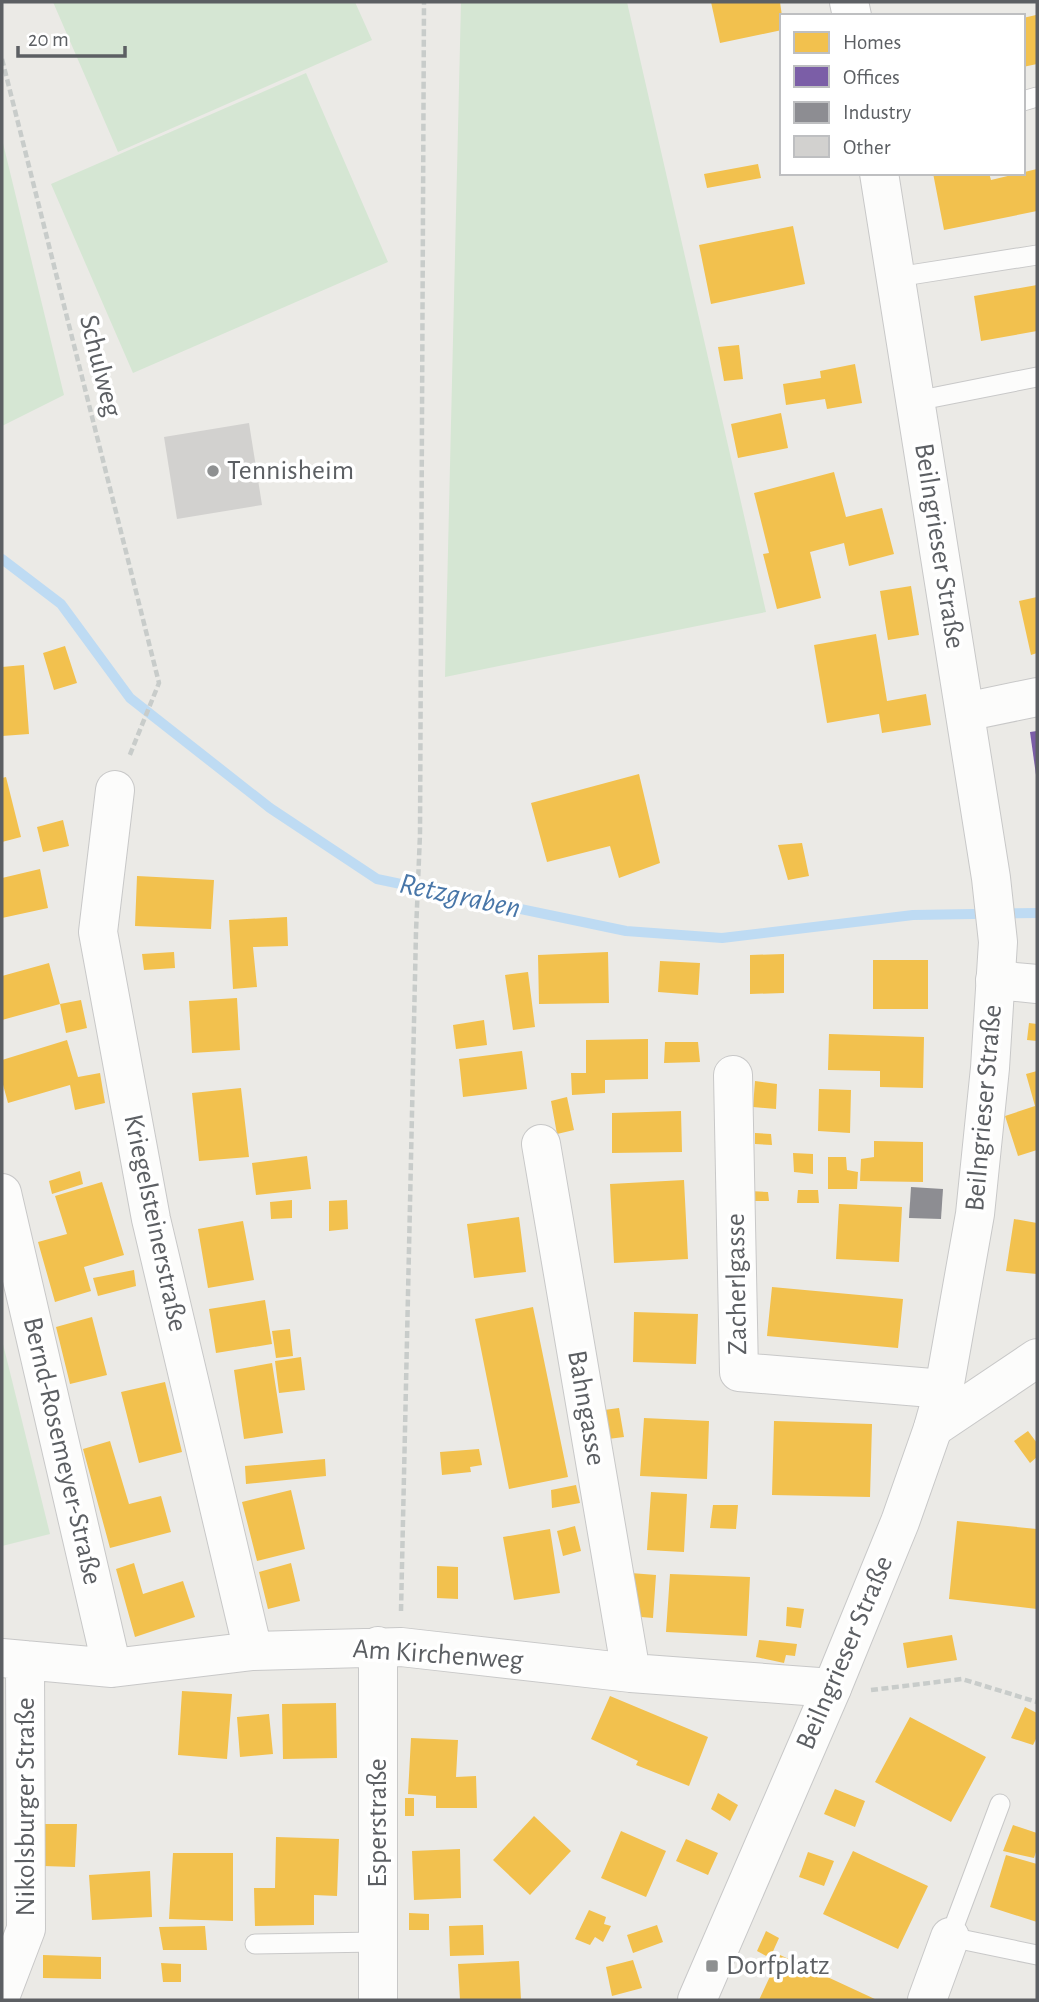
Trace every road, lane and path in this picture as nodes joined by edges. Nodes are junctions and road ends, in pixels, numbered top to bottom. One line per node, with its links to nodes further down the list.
1 (425, 2): 20 (path)
2 (2, 59): 10 (path, Schulweg)
3 (879, 175): 5 (street, Beilngrieser Straße)
4 (1037, 255): 5 (lane)
5 (897, 277): 7 (street, Beilngrieser Straße)
6 (1037, 377): 7 (lane)
7 (916, 401): 9 (street, Beilngrieser Straße)
8 (1037, 697): 9 (street)
9 (965, 712): 12 (street, Beilngrieser Straße)
10 (135, 743)
11 (115, 790): 21 (street, Kriegelsteinerstraße)
12 (995, 980): 13 (street); 18 (street, Beilngrieser Straße)
13 (1037, 984)
14 (733, 1075): 18 (street, Zacherlgasse)
15 (541, 1144): 24 (street, Bahngasse)
16 (2, 1193): 23 (street, Bernd-Rosemeyer-Straße)
17 (1037, 1358): 19 (street)
18 (944, 1389): 19 (street, Beilngrieser Straße)
19 (933, 1428): 25 (street, Beilngrieser Straße)
20 (389, 1647): 21 (street, Am Kirchenweg); 24 (street, Am Kirchenweg); 29 (street, Esperstraße)
21 (253, 1651): 23 (street, Am Kirchenweg)
22 (13, 1659): 23 (street, Am Kirchenweg); 32 (street, Nikolsburger Straße)
23 (112, 1668)
24 (631, 1673): 25 (street, Am Kirchenweg)
25 (832, 1688): 26 (path); 34 (street, Beilngrieser Straße)
26 (1037, 1702)
27 (1000, 1804): 28 (lane)
28 (950, 1937): 31 (lane); 35 (street)
29 (377, 1942): 30 (lane); 33 (street, Esperstraße)
30 (255, 1944)
31 (1037, 1955)
32 (2, 1992)
33 (378, 2000)
34 (697, 2000)
35 (927, 2000)

